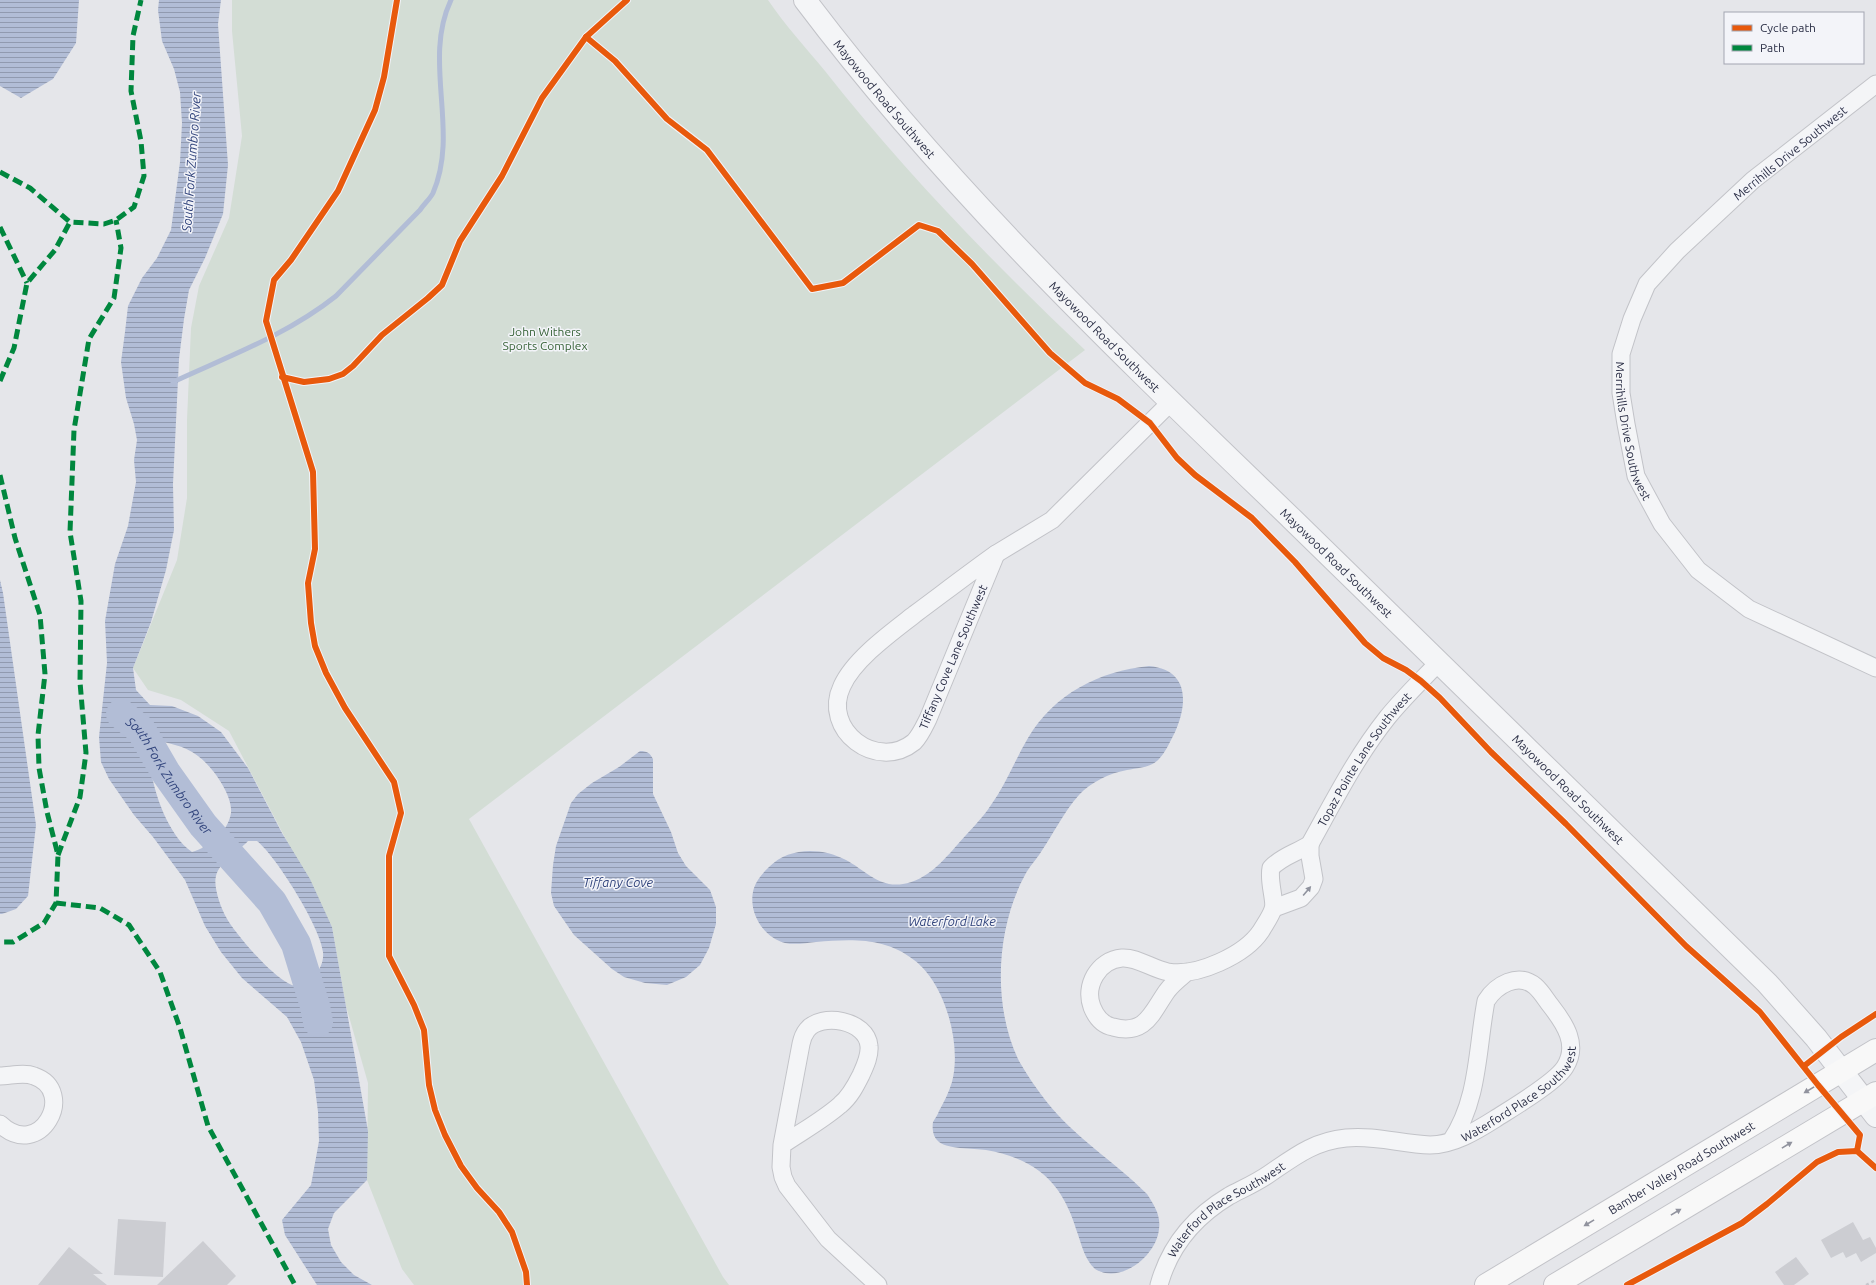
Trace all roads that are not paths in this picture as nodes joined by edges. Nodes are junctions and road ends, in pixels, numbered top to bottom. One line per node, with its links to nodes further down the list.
1 (805, 0): 3 (street, Mayowood Road Southwest)
2 (1876, 84): 6 (street, Merrihills Drive Southwest)
3 (1171, 402): 4 (street, Tiffany Cove Lane Southwest); 5 (street, Mayowood Road Southwest)
4 (996, 554): 4 (street, Tiffany Cove Lane Southwest)
5 (1439, 662): 7 (street, Topaz Pointe Lane Southwest); 11 (street, Mayowood Road Southwest)
6 (1876, 668)
7 (1310, 844): 8 (street); 8 (street, one-way to 7)
8 (1274, 908): 9 (street)
9 (1187, 972): 9 (street)
10 (1876, 1050): 11 (main road, Bamber Valley Road Southwest)
11 (1842, 1070): 13 (street, Mayowood Road Southwest); 19 (main road, Bamber Valley Road Southwest, one-way to 19)
12 (0, 1076): 14 (street)
13 (1872, 1103): 20 (main road, one-way to 13)
14 (0, 1124)
15 (1451, 1141): 15 (street, Waterford Place Southwest); 18 (street, Waterford Place Southwest)
16 (782, 1145): 16 (street); 17 (street)
17 (878, 1285)
18 (1159, 1285)
19 (1486, 1285)
20 (1555, 1285)

